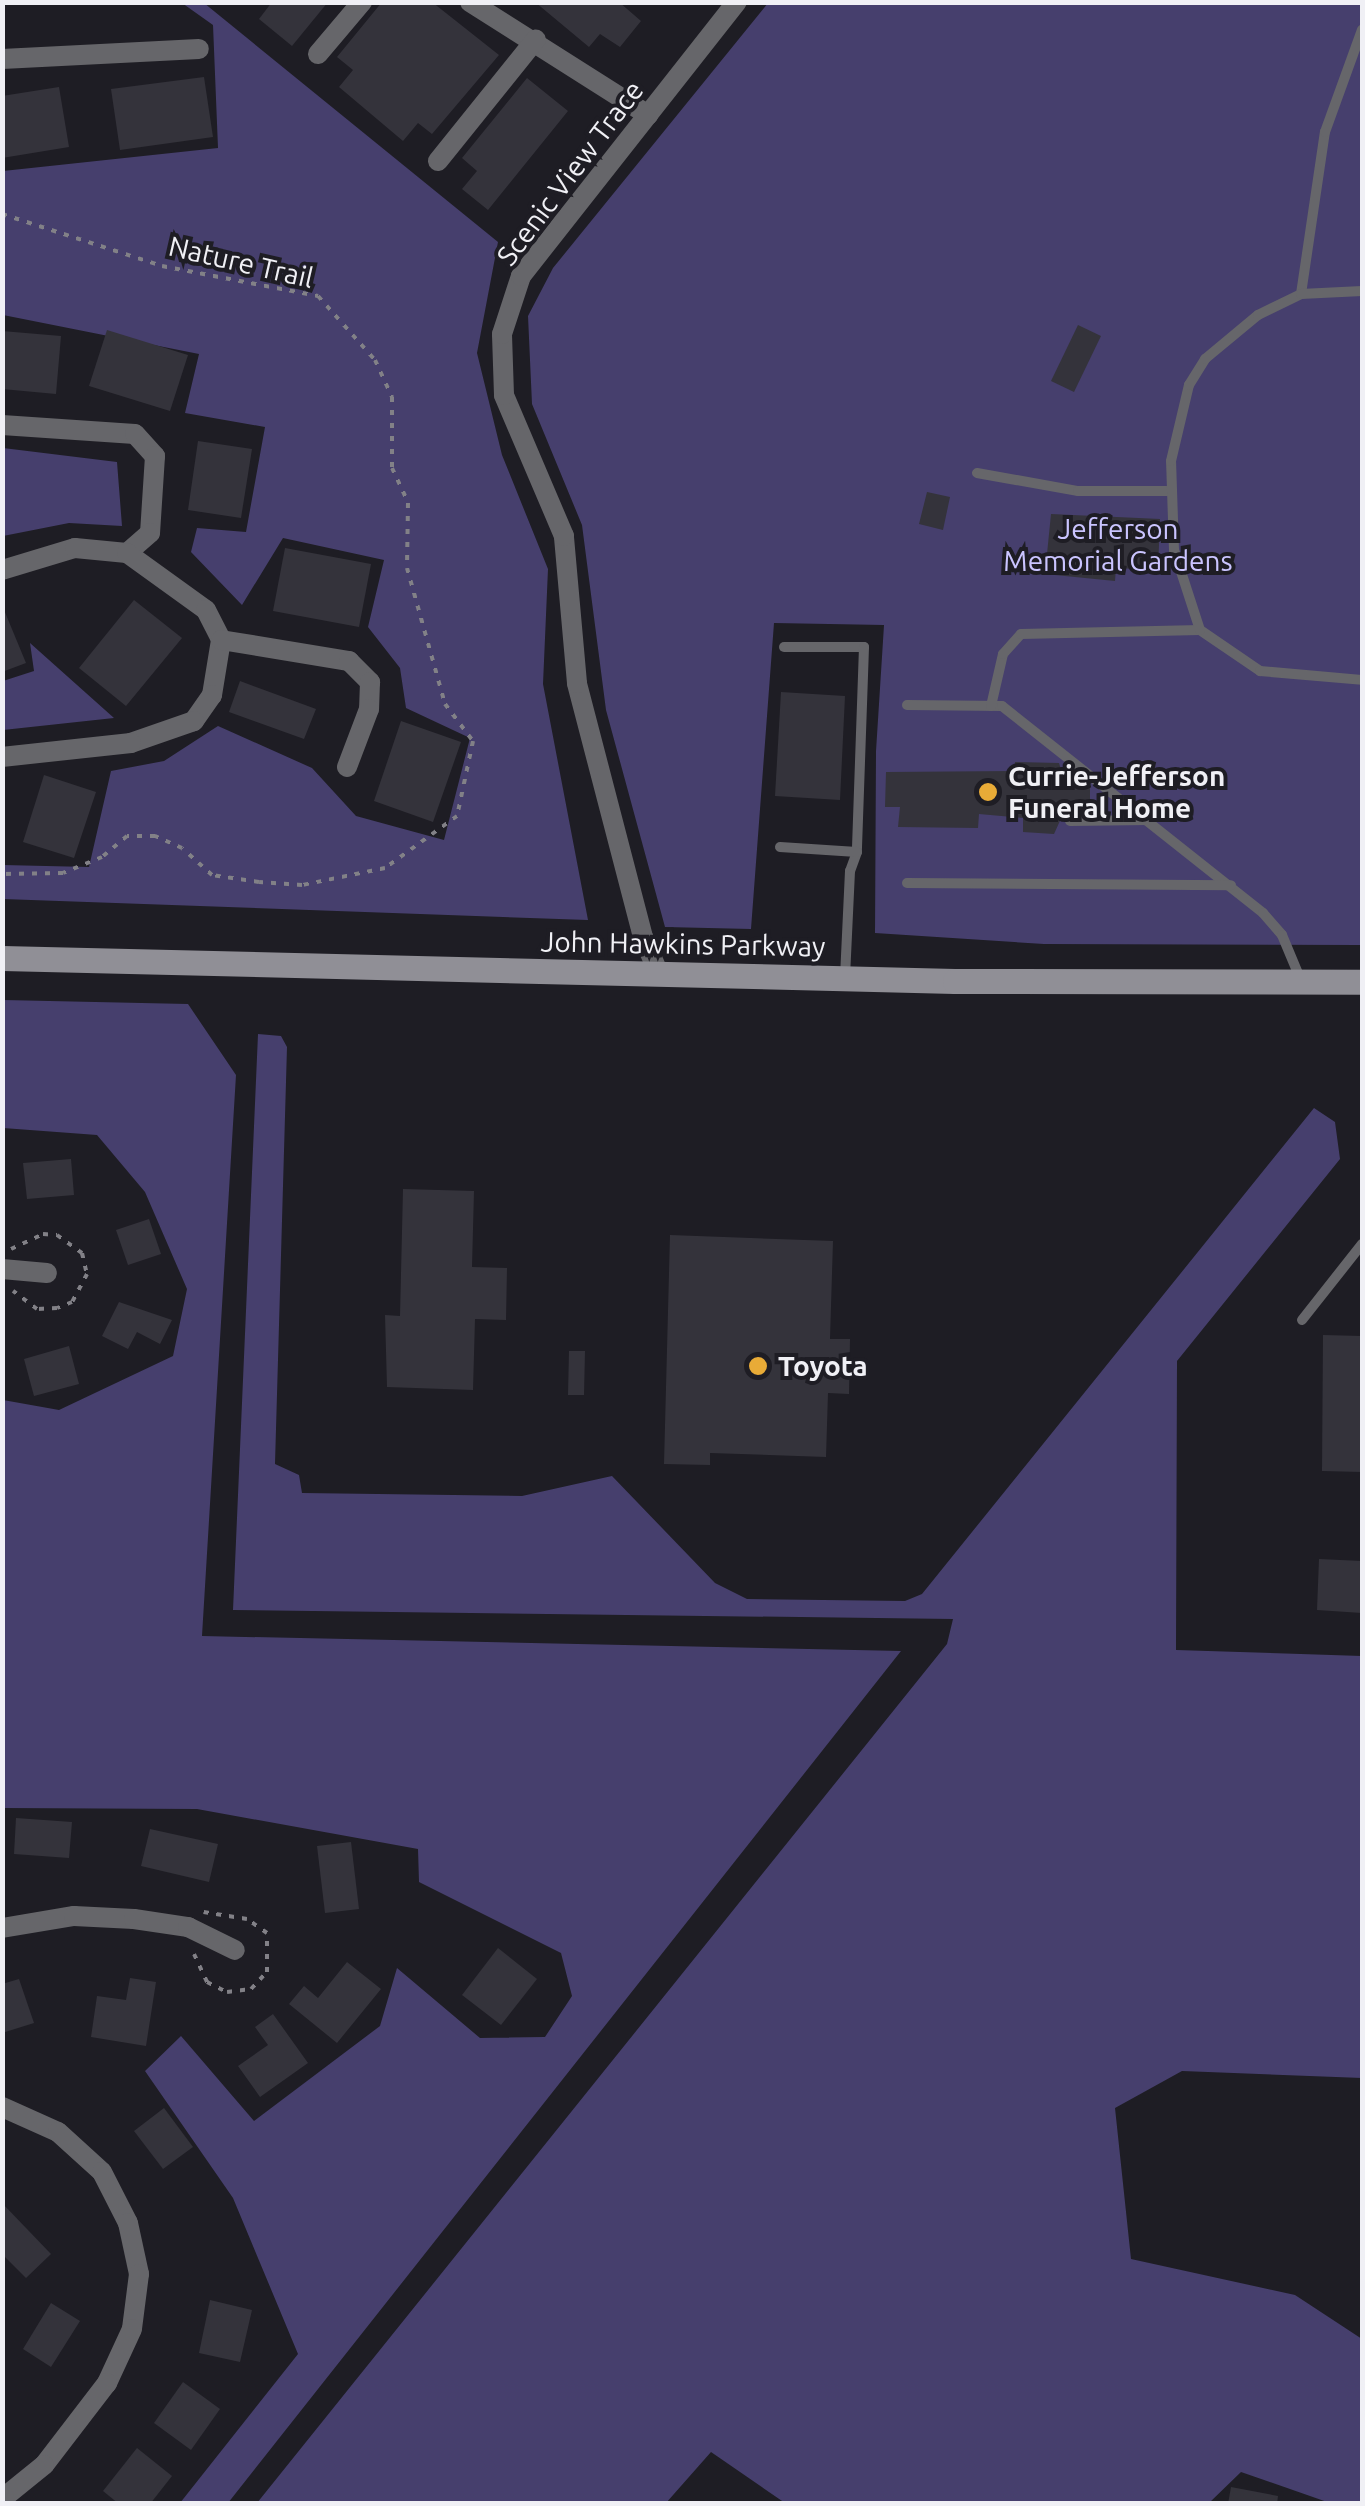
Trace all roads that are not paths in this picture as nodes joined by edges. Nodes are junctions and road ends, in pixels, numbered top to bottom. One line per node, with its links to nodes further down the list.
1 (362, 2): 7 (street)
2 (470, 2): 5 (street)
3 (737, 2): 9 (street, Scenic View Trace)
4 (1362, 30): 12 (lane)
5 (536, 38): 9 (street); 10 (street)
6 (199, 49): 8 (street)
7 (318, 54)
8 (2, 59)
9 (648, 115): 33 (street, Scenic View Trace)
10 (438, 161)
11 (1362, 291): 12 (lane)
12 (1301, 294): 15 (lane)
13 (2, 426): 16 (street)
14 (977, 474): 15 (lane)
15 (1172, 491): 18 (lane)
16 (127, 554): 17 (street); 19 (street)
17 (2, 570)
18 (1200, 630): 21 (lane); 23 (lane)
19 (222, 640): 24 (street); 25 (street)
20 (784, 647): 29 (lane)
21 (1362, 680)
22 (908, 705): 23 (lane)
23 (991, 706): 26 (lane)
24 (2, 757)
25 (347, 767)
26 (1149, 820): 27 (lane); 31 (lane)
27 (1070, 821)
28 (780, 847): 29 (lane)
29 (857, 852): 34 (lane)
30 (907, 883): 31 (lane)
31 (1232, 885): 35 (lane)
32 (2, 958): 33 (main road, John Hawkins Parkway)
33 (660, 974): 34 (main road, John Hawkins Parkway)
34 (845, 977): 35 (main road, John Hawkins Parkway)
35 (1301, 980): 36 (main road, John Hawkins Parkway)
36 (1362, 982)
37 (1362, 1244): 40 (lane)
38 (2, 1269): 39 (street)
39 (47, 1273)
40 (1302, 1320)
41 (2, 1928): 42 (street)
42 (235, 1950)
43 (2, 2107): 44 (street)
44 (2, 2499)

